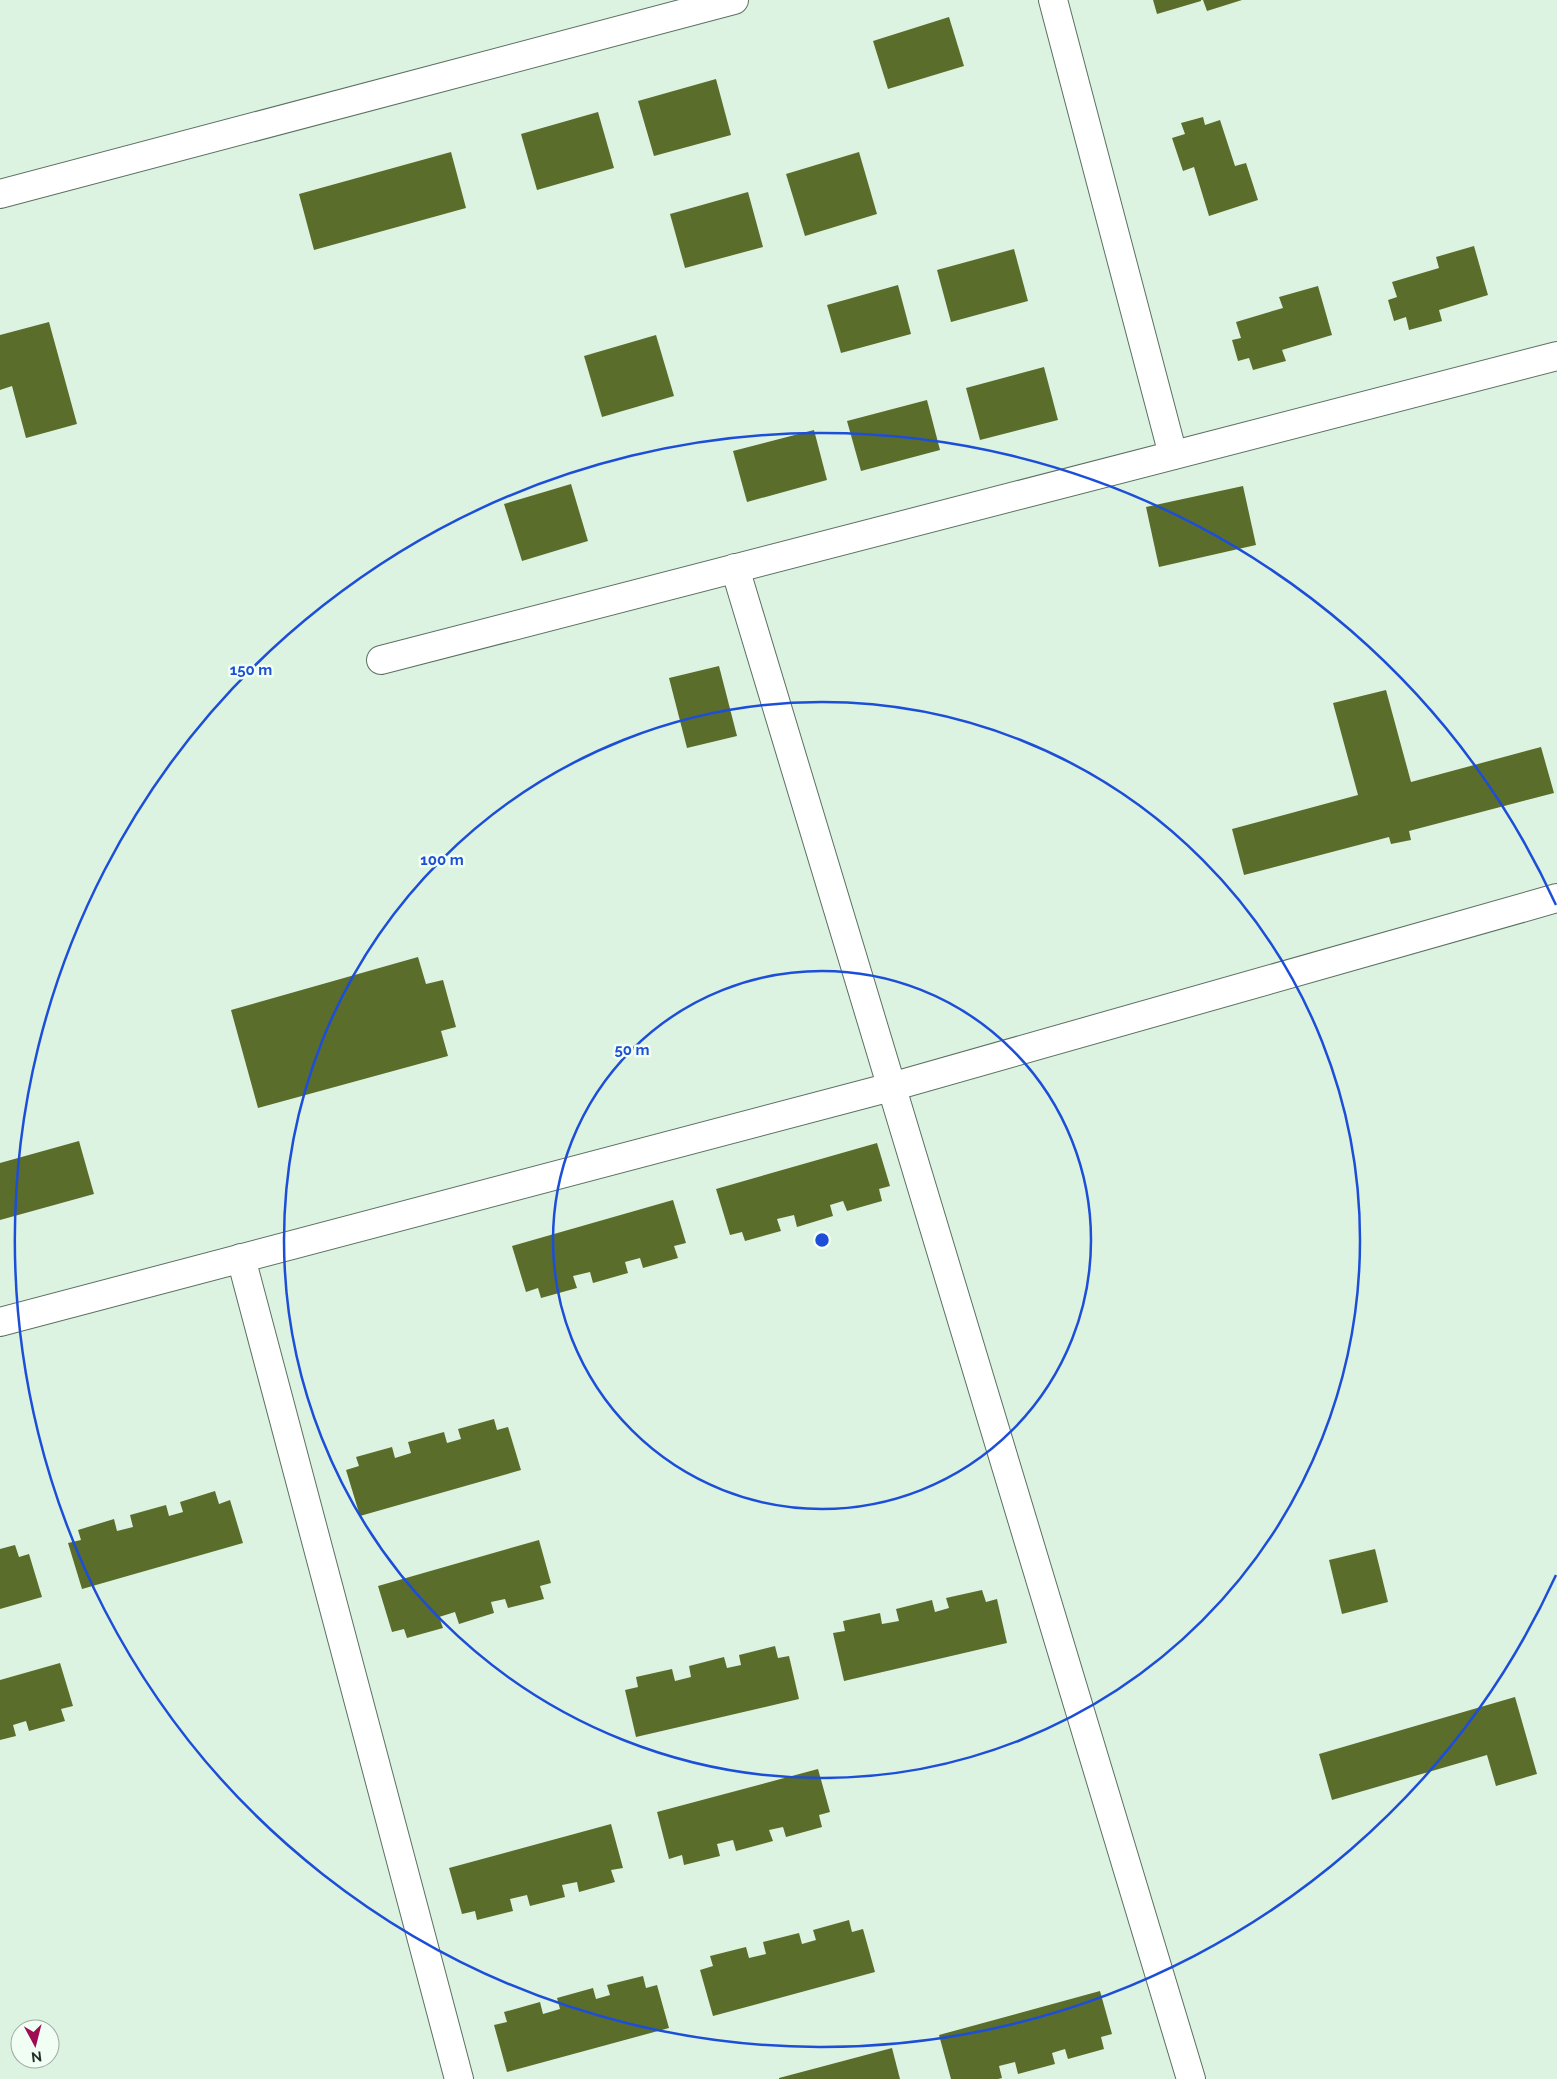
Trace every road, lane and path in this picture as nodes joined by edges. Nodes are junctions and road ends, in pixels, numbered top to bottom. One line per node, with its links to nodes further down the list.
1 (734, 0): 3 (street)
2 (1053, 0): 5 (street)
3 (0, 194)
4 (1557, 356): 5 (street)
5 (1173, 455): 6 (street)
6 (735, 568): 7 (street); 9 (street)
7 (381, 660)
8 (1557, 898): 9 (street)
9 (891, 1086): 10 (street); 13 (street)
10 (241, 1258): 11 (street); 12 (street)
11 (0, 1322)
12 (459, 2079)
13 (1191, 2079)

